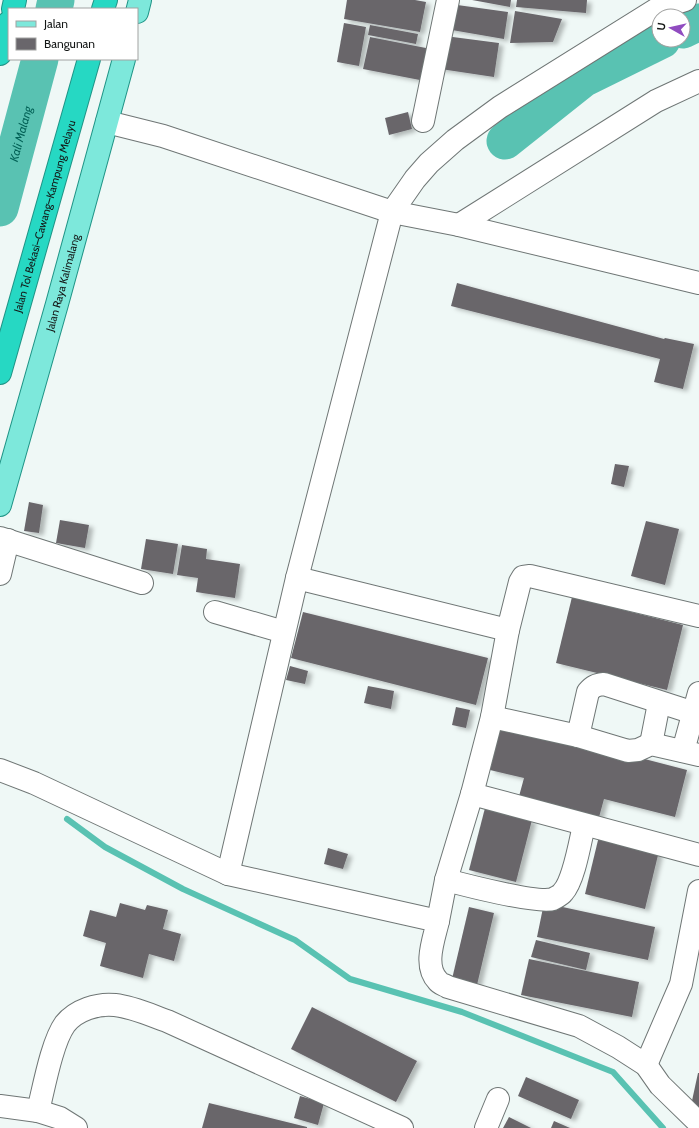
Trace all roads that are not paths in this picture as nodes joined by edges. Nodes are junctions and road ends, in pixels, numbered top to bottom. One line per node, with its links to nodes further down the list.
1 (448, 0): 8 (street)
2 (685, 0): 10 (street)
3 (8, 26): 4 (highway)
4 (0, 54)
5 (89, 60): 13 (highway, Jalan Tol Bekasi–Cawang–Kampung Melayu)
6 (124, 60): 9 (main road, Jalan Raya Kalimalang)
7 (699, 81): 11 (street)
8 (423, 121)
9 (107, 122): 10 (street); 14 (main road, Jalan Raya Kalimalang)
10 (392, 212): 11 (street); 17 (street)
11 (458, 225): 12 (street)
12 (699, 283)
13 (0, 373)
14 (0, 505)
15 (4, 539): 16 (street); 18 (street)
16 (0, 574)
17 (297, 578): 21 (street); 22 (street)
18 (142, 583)
19 (216, 612): 22 (street)
20 (699, 616): 21 (street)
21 (508, 630): 25 (street)
22 (284, 632): 33 (street)
23 (659, 703): 24 (street); 26 (street); 27 (street)
24 (696, 703): 28 (street)
25 (492, 717): 26 (street); 30 (street)
26 (578, 736): 27 (street)
27 (651, 744): 28 (street)
28 (691, 753)
29 (0, 770): 33 (street)
30 (472, 794): 31 (street); 34 (street)
31 (584, 825): 32 (street); 34 (street)
32 (699, 855)
33 (228, 874): 36 (street)
34 (446, 880): 36 (street)
35 (699, 891): 37 (street)
36 (438, 921): 38 (street)
37 (690, 986): 38 (street)
38 (646, 1065): 42 (street)
39 (498, 1099): 45 (street)
40 (0, 1106): 41 (street)
41 (38, 1111): 43 (street); 44 (street)
42 (699, 1123)
43 (76, 1128)
44 (402, 1128)
45 (486, 1128)

